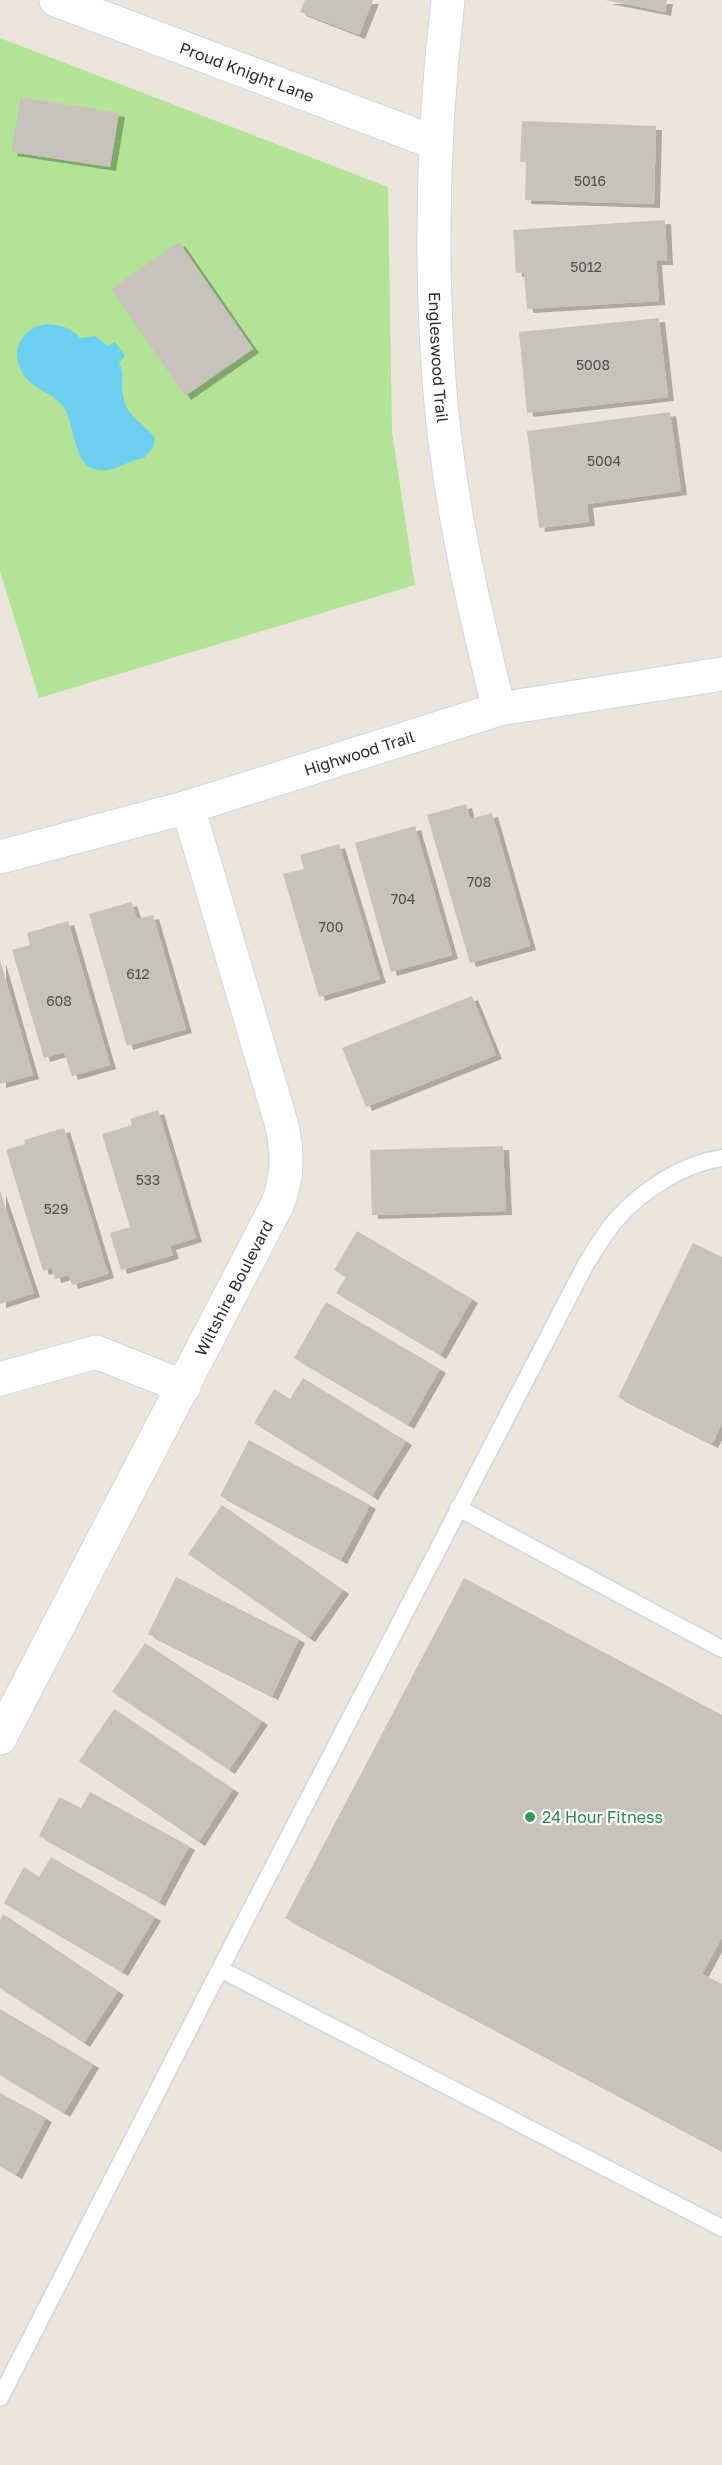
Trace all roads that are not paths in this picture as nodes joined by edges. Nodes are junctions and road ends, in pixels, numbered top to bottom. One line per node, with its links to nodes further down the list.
1 (56, 0): 3 (street, Proud Knight Lane)
2 (448, 0): 3 (street, Engleswood Trail)
3 (436, 143): 5 (street, Engleswood Trail)
4 (722, 674): 5 (street, Highwood Trail)
5 (499, 709): 6 (street, Highwood Trail)
6 (188, 807): 7 (street, Highwood Trail); 10 (street, Wiltshire Boulevard)
7 (0, 857)
8 (722, 1158): 11 (lane)
9 (0, 1378): 10 (street)
10 (184, 1387): 13 (street, Wiltshire Boulevard)
11 (458, 1508): 12 (lane); 14 (lane)
12 (722, 1649)
13 (0, 1738)
14 (220, 1969): 15 (lane); 16 (lane)
15 (722, 2228)
16 (0, 2398)

